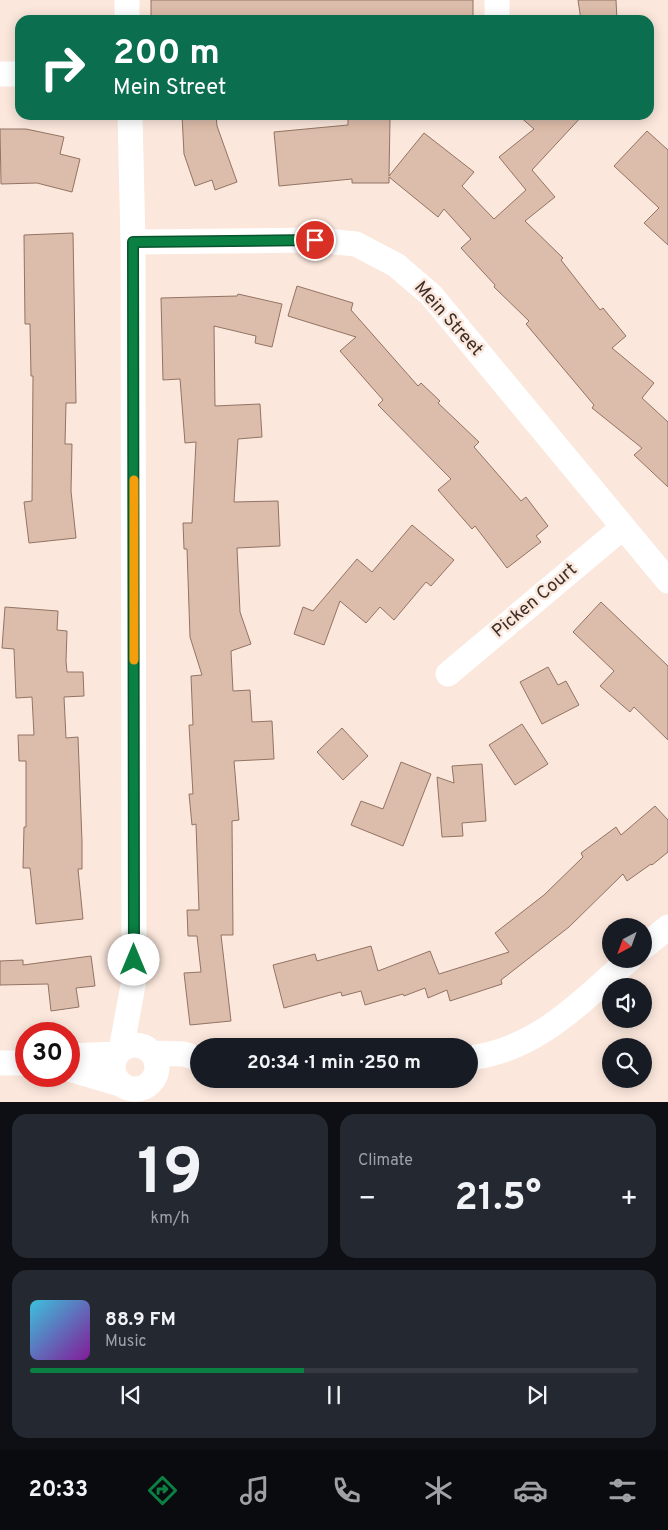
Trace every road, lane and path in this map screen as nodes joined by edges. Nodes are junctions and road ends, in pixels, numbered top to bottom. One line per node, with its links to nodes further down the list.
1 (127, 0): 3 (street)
2 (497, 0): 4 (street)
3 (127, 15)
4 (496, 15)
5 (0, 74): 6 (street)
6 (15, 74)
7 (130, 120): 8 (street)
8 (133, 242): 9 (street, Mein Street); 15 (street)
9 (622, 528): 10 (street, Mein Street); 11 (street, Picken Court)
10 (668, 581)
11 (448, 674)
12 (668, 926): 13 (street)
13 (652, 940)
14 (619, 968): 18 (street)
15 (134, 980): 16 (street); 22 (street)
16 (119, 1052): 17 (street); 22 (street); 24 (street)
17 (80, 1055)
18 (478, 1056)
19 (190, 1057): 22 (street)
20 (0, 1063): 21 (street)
21 (15, 1063)
22 (154, 1072): 24 (street)
23 (80, 1073): 24 (street)
24 (128, 1091)

